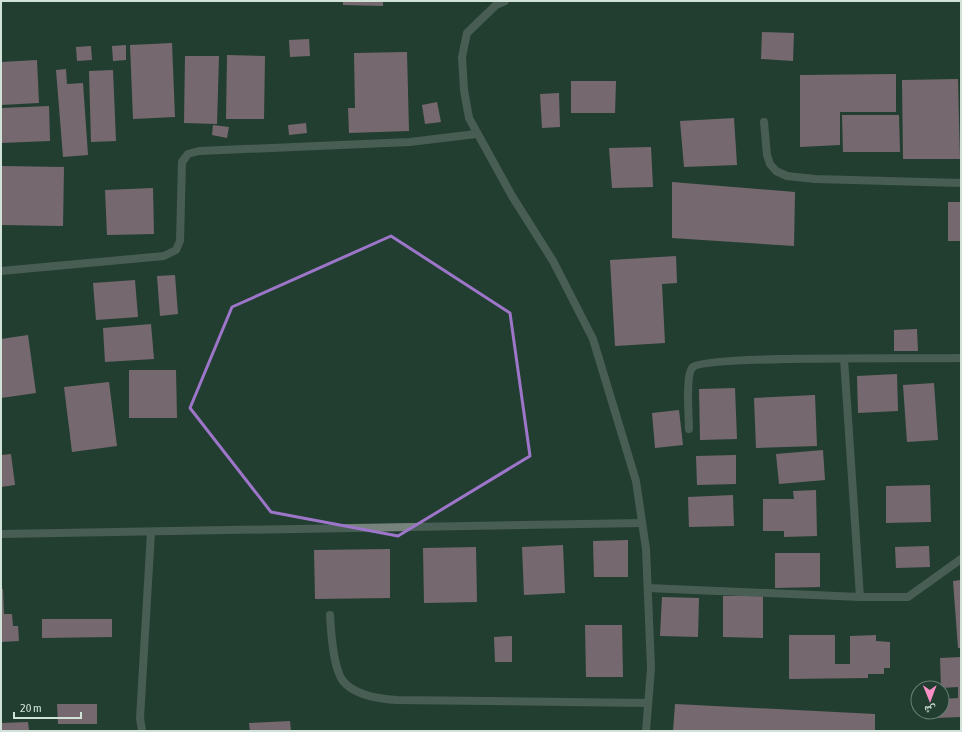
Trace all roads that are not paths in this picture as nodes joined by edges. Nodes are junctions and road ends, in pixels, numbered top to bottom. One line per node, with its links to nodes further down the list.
1 (505, 1): 3 (street)
2 (764, 122): 4 (street)
3 (476, 134): 5 (street); 9 (street)
4 (961, 183)
5 (1, 271)
6 (961, 358): 7 (street)
7 (844, 359): 8 (street); 14 (street)
8 (689, 429)
9 (642, 524): 10 (street); 13 (street)
10 (151, 532): 11 (street); 17 (street)
11 (1, 534)
12 (961, 559): 14 (street)
13 (648, 588): 14 (street); 16 (street)
14 (860, 597)
15 (330, 615): 16 (street)
16 (648, 703): 18 (street)
17 (142, 731)
18 (646, 731)

